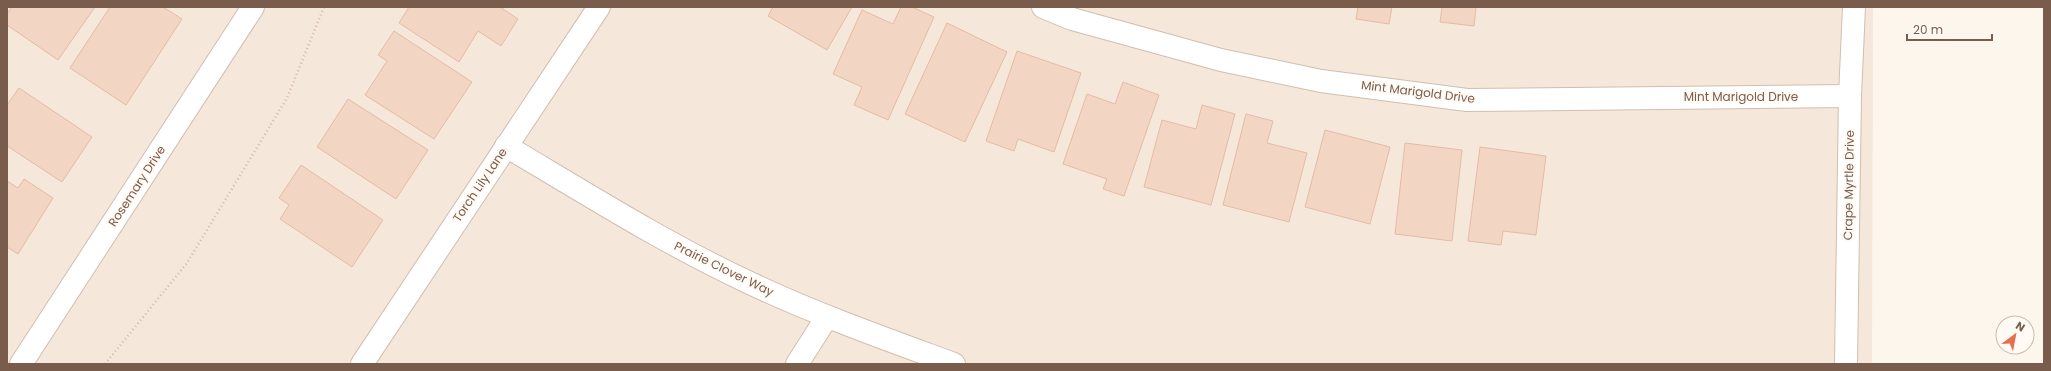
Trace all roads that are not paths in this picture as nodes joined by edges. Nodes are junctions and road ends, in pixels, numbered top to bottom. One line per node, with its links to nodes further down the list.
1 (253, 7): 8 (street, Rosemary Drive)
2 (599, 7): 6 (street, Torch Lily Lane)
3 (1044, 7): 5 (street, Mint Marigold Drive)
4 (1854, 7): 5 (street, Crape Myrtle Drive)
5 (1850, 96): 12 (street, Crape Myrtle Drive)
6 (506, 146): 7 (street, Prairie Clover Way); 9 (street, Torch Lily Lane)
7 (827, 317): 10 (street); 11 (street, Prairie Clover Way)
8 (21, 364)
9 (362, 364)
10 (797, 364)
11 (954, 364)
12 (1846, 364)

